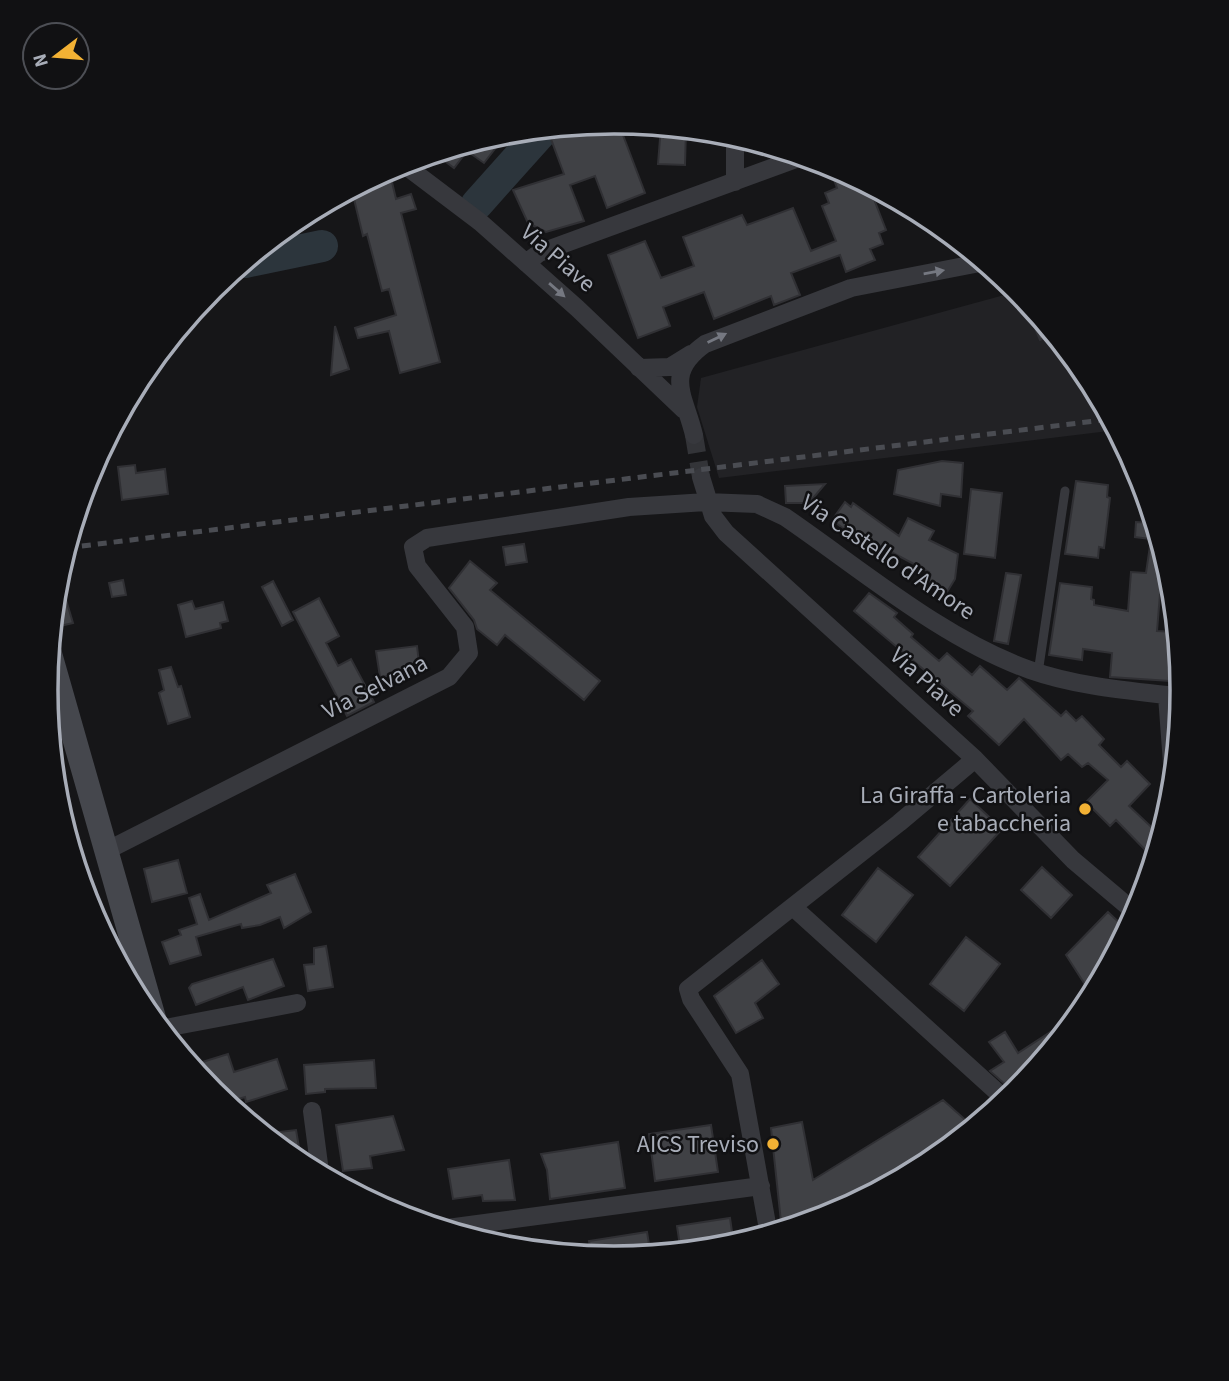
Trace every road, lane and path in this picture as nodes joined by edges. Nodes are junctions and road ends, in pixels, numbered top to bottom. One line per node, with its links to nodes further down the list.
1 (735, 147): 4 (street)
2 (789, 162): 4 (street)
3 (414, 171): 5 (street, Via Piave)
4 (735, 182): 5 (street)
5 (526, 263): 8 (street, Via Piave, one-way to 8)
6 (972, 264): 7 (street, one-way to 6)
7 (691, 354): 8 (street); 9 (street)
8 (639, 368): 9 (street, Via Piave)
9 (686, 412): 10 (street, Via Piave)
10 (694, 435)
11 (701, 477): 13 (street, Via Piave)
12 (1065, 491): 14 (lane)
13 (706, 502): 14 (street, Via Castello d'Amore); 17 (street, Via Piave); 18 (street, Via Selvana)
14 (1038, 673): 15 (street, Via Castello d'Amore)
15 (1171, 695)
16 (59, 718): 18 (street)
17 (975, 759): 19 (street, Via Piave); 20 (street)
18 (106, 851): 21 (street)
19 (1128, 906)
20 (793, 907): 24 (street); 27 (street)
21 (146, 991)
22 (297, 1003): 23 (street)
23 (171, 1027)
24 (998, 1093)
25 (312, 1111): 26 (street)
26 (319, 1162)
27 (761, 1186): 28 (street); 29 (street)
28 (463, 1226)
29 (767, 1226)

